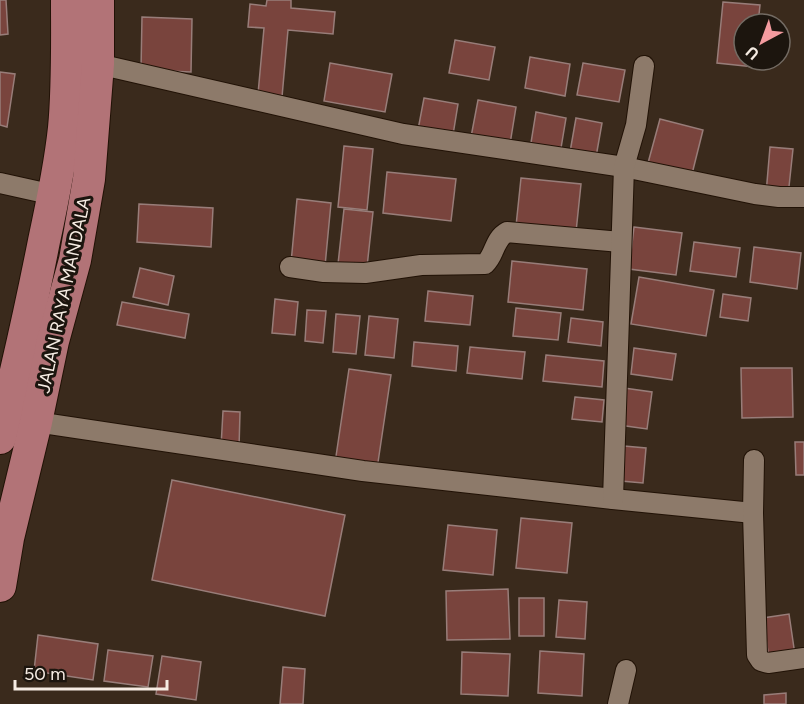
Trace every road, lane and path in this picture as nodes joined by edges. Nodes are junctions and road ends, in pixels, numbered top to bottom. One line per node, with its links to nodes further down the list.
1 (67, 0): 7 (highway, JALAN RAYA MANDALA)
2 (98, 0): 3 (highway, JALAN RAYA MANDALA)
3 (98, 64): 5 (street); 11 (highway, JALAN RAYA MANDALA)
4 (644, 66): 5 (street)
5 (624, 167): 8 (street); 9 (street)
6 (0, 183): 7 (street)
7 (54, 195): 11 (highway, JALAN RAYA MANDALA)
8 (804, 197)
9 (621, 242): 10 (street); 15 (street)
10 (290, 267)
11 (29, 383): 12 (highway, JALAN RAYA MANDALA); 13 (highway, JALAN RAYA MANDALA)
12 (36, 422): 15 (street); 17 (highway, JALAN RAYA MANDALA)
13 (0, 438)
14 (754, 460): 16 (street)
15 (613, 499): 16 (street)
16 (753, 513): 18 (street)
17 (0, 586)
18 (804, 658)
19 (626, 670): 20 (street)
20 (618, 704)

